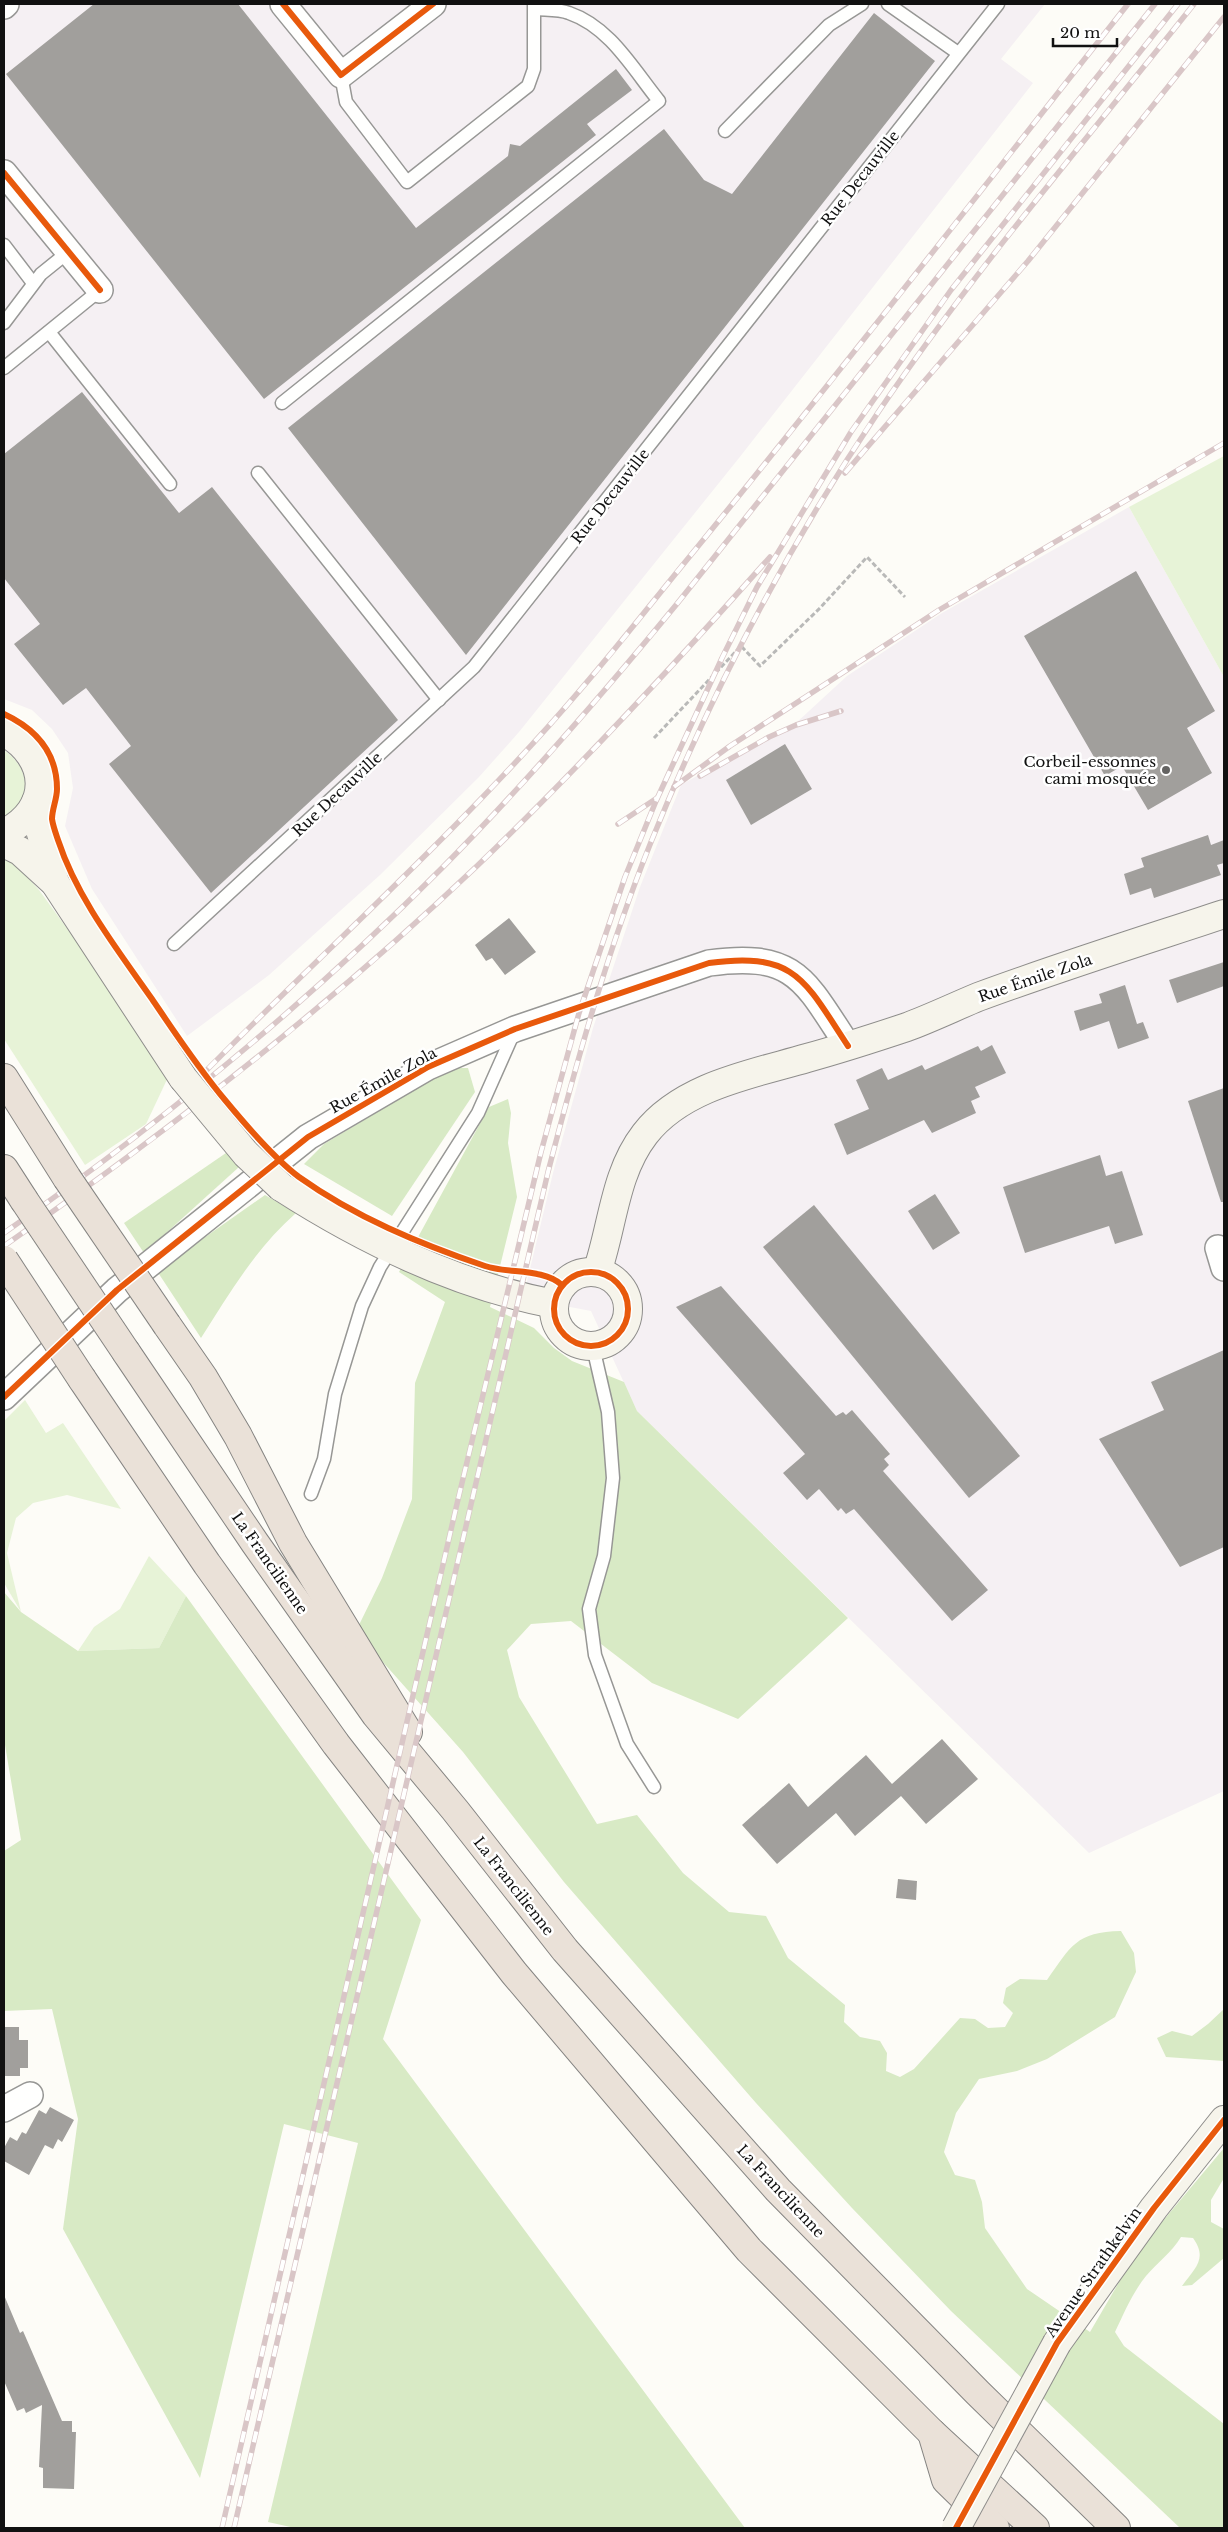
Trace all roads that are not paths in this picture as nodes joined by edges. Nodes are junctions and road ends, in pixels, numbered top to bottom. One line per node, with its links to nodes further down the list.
1 (6, 4): 7 (street)
2 (284, 4): 10 (street)
3 (433, 4): 10 (street)
4 (862, 4): 11 (lane)
5 (888, 4): 9 (lane)
6 (998, 4): 9 (lane, Rue Decauville)
7 (4, 6)
8 (535, 6): 10 (lane); 20 (lane)
9 (958, 53): 23 (lane, Rue Decauville)
10 (341, 75)
11 (725, 131)
12 (4, 173): 14 (street)
13 (4, 245): 15 (lane)
14 (67, 253): 15 (lane); 16 (street)
15 (33, 283): 17 (lane)
16 (100, 290): 18 (lane)
17 (4, 323)
18 (48, 332): 19 (lane); 22 (lane)
19 (4, 368)
20 (282, 403)
21 (258, 473): 23 (lane)
22 (170, 484)
23 (439, 700): 30 (lane, Rue Decauville)
24 (4, 732): 25 (street)
25 (36, 802): 26 (street); 28 (street)
26 (4, 833)
27 (4, 844): 28 (street)
28 (55, 883): 35 (street, bridge)
29 (1224, 914): 32 (street, Rue Émile Zola)
30 (174, 944)
31 (515, 1030): 32 (street, Rue Émile Zola); 35 (lane); 40 (street, Rue Émile Zola)
32 (848, 1046): 37 (street, Rue Émile Zola)
33 (4, 1078): 43 (highway, bridge)
34 (4, 1169): 43 (highway, La Francilienne, bridge)
35 (392, 1250): 38 (street); 41 (lane)
36 (4, 1260): 47 (highway, bridge)
37 (597, 1272): 38 (street); 39 (street)
38 (554, 1304): 39 (street)
39 (593, 1347): 42 (lane)
40 (4, 1397)
41 (311, 1494)
42 (654, 1786)
43 (455, 1810): 51 (highway, La Francilienne)
44 (30, 2095): 45 (street)
45 (4, 2109)
46 (1224, 2120): 48 (street, Avenue Strathkelvin, bridge)
47 (931, 2432): 49 (highway); 50 (highway)
48 (956, 2528)
49 (995, 2528)
50 (1035, 2528)
51 (1116, 2528)

